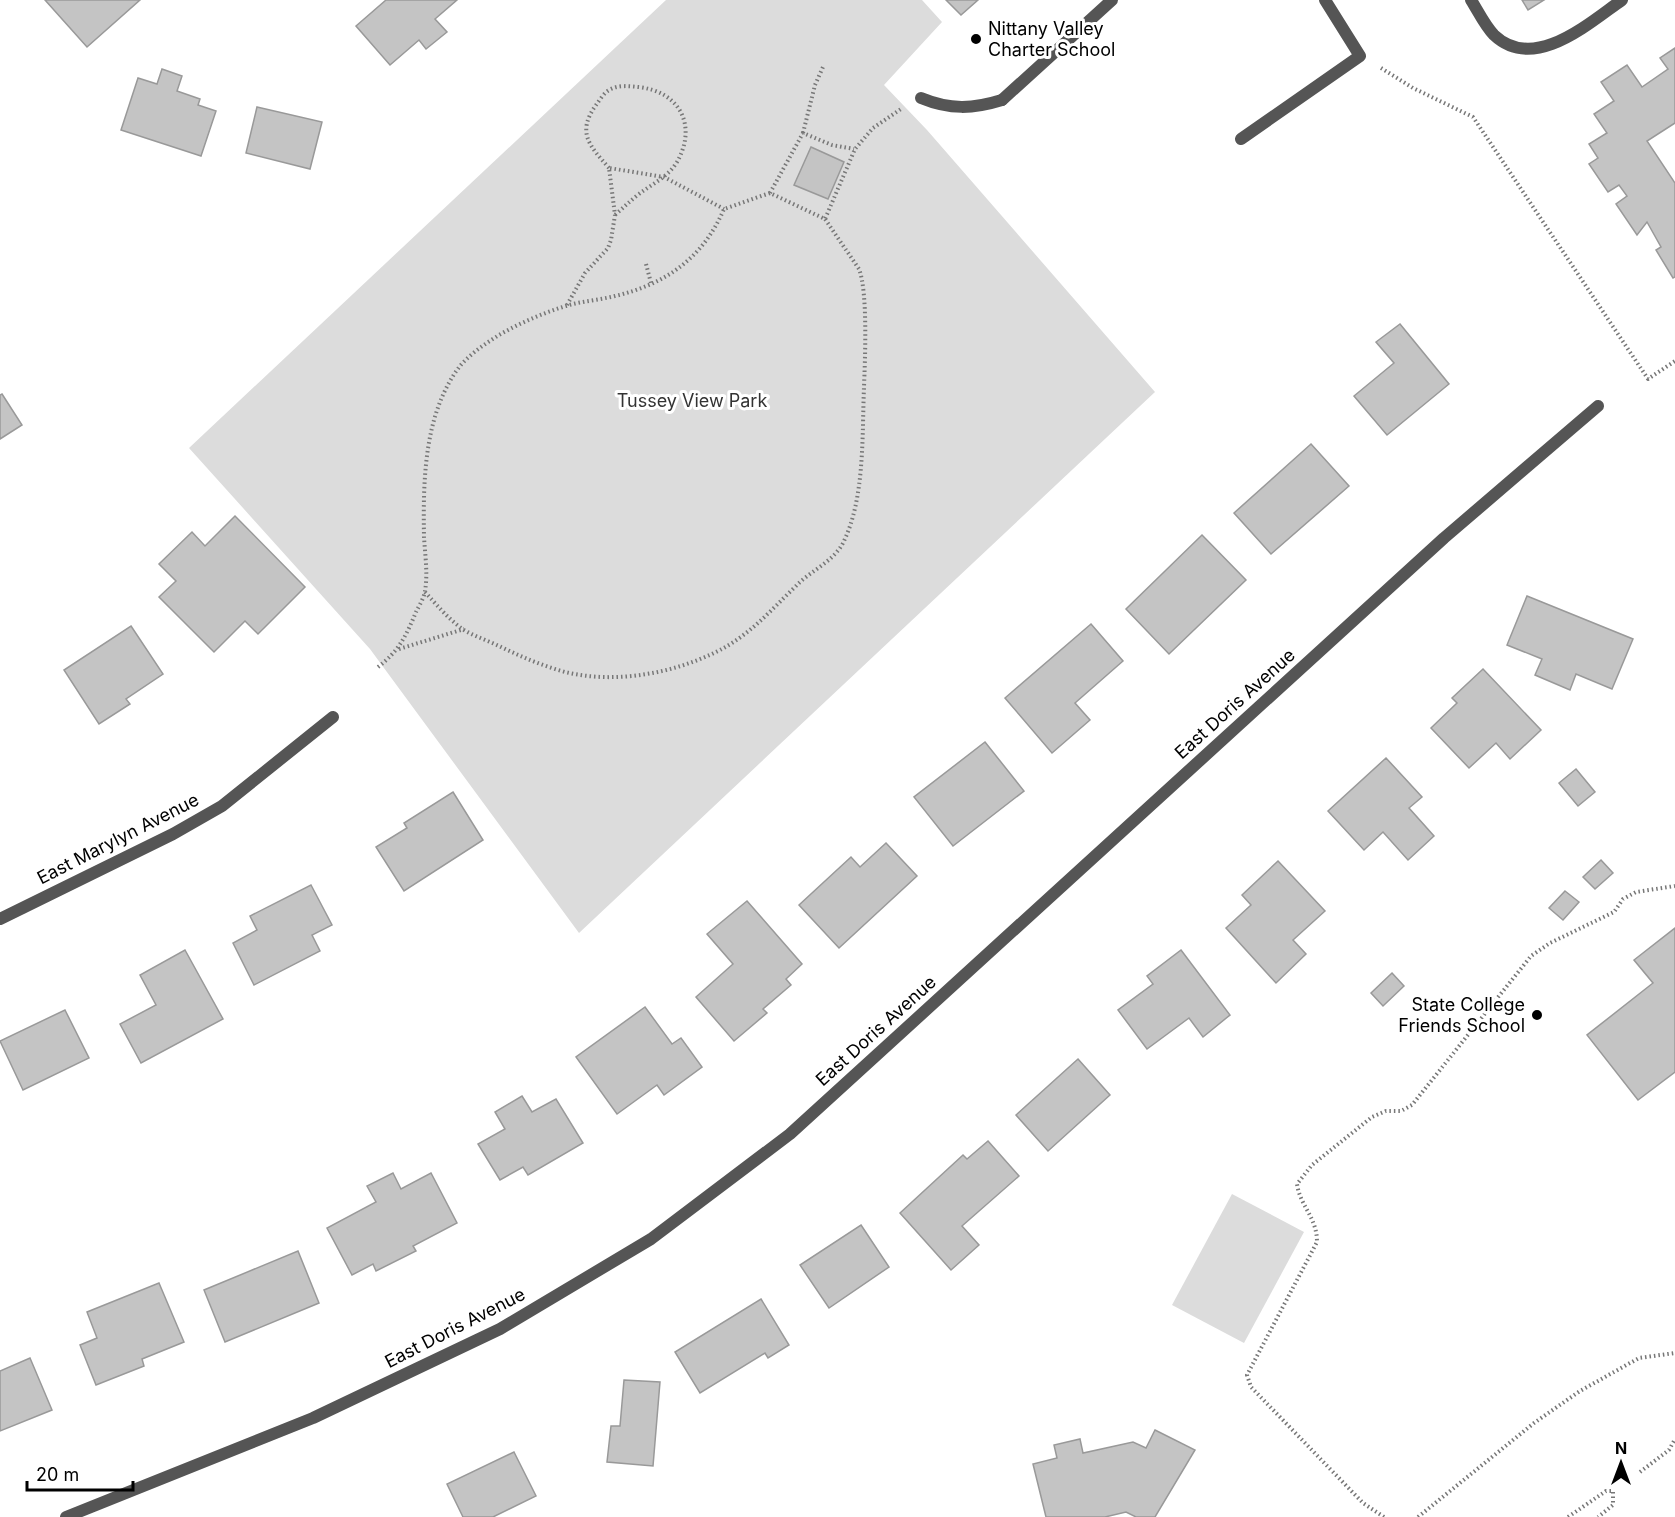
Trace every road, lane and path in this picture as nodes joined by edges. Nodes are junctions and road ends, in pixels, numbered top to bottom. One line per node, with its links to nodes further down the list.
1 (1112, 0): 7 (street)
2 (1325, 0): 5 (street)
3 (1471, 0): 4 (street)
4 (1622, 0)
5 (1360, 56): 9 (street); 20 (path)
6 (823, 68): 8 (path)
7 (916, 101): 10 (path)
8 (803, 133): 10 (path); 13 (path)
9 (1241, 139)
10 (855, 149): 16 (path)
11 (609, 168): 12 (path); 12 (path); 15 (path)
12 (666, 179): 14 (path); 15 (path)
13 (770, 193): 14 (path); 16 (path)
14 (724, 209): 18 (path)
15 (615, 215): 19 (path)
16 (825, 219): 23 (path)
17 (646, 264): 18 (path)
18 (651, 283): 19 (path)
19 (567, 306): 22 (path)
20 (1675, 361)
21 (1598, 406): 32 (street, East Doris Avenue)
22 (425, 592): 23 (path); 24 (path)
23 (464, 629): 24 (path)
24 (398, 649): 25 (path)
25 (378, 667)
26 (333, 717): 28 (street, East Marylyn Avenue)
27 (1675, 886): 33 (path)
28 (0, 919)
29 (1675, 1353): 34 (path)
30 (1675, 1439): 31 (path)
31 (1640, 1472)
32 (66, 1517)
33 (1384, 1517)
34 (1418, 1517)
35 (1568, 1517): 36 (path)
36 (1598, 1517)

